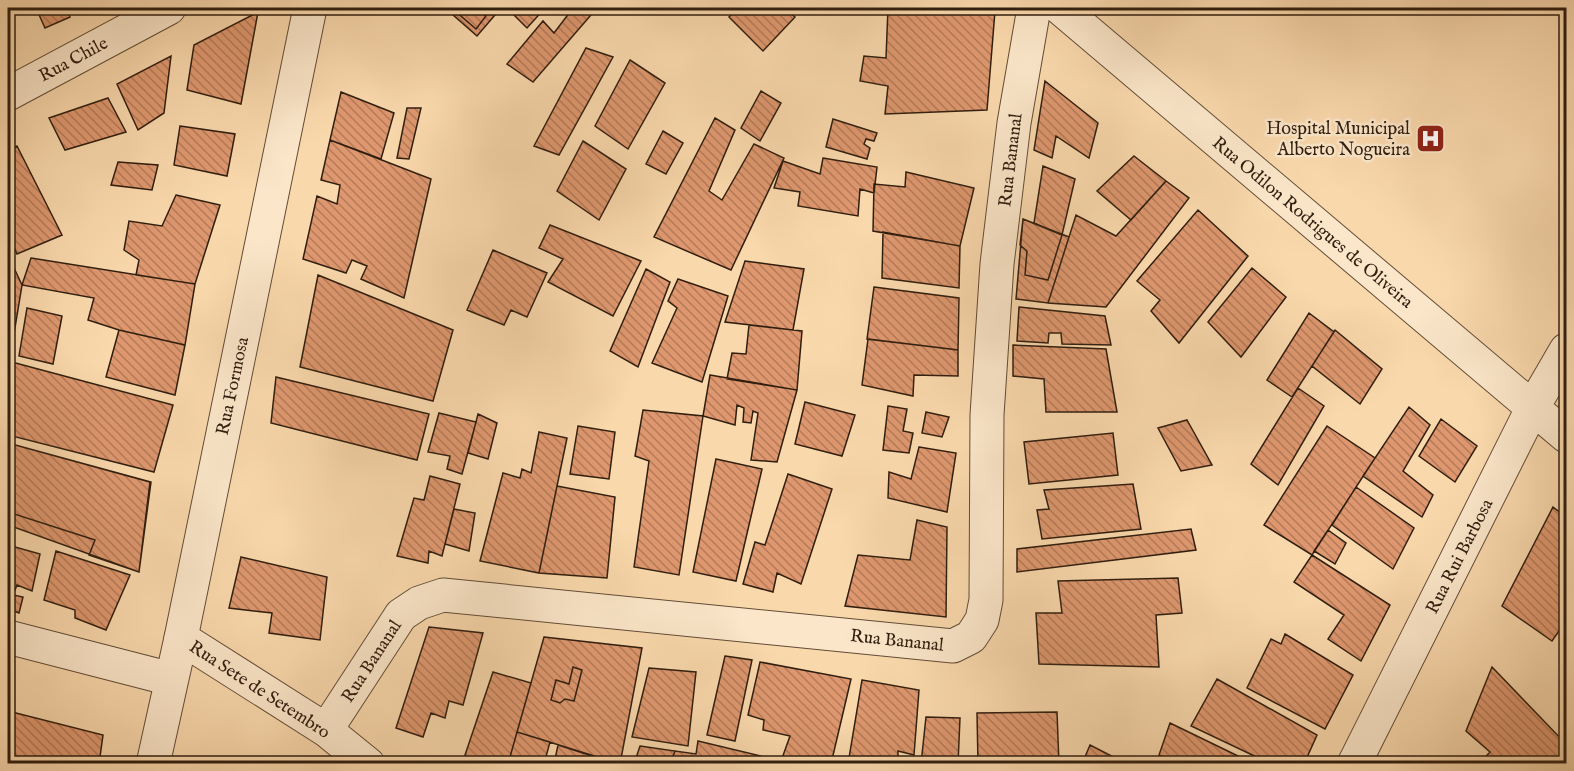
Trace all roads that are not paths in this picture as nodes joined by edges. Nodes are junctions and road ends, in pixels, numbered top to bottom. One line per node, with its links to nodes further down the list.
1 (169, 8): 5 (street, Rua Chile)
2 (310, 8): 10 (street, Rua Formosa)
3 (1034, 8): 12 (street, Rua Bananal)
4 (1060, 8): 7 (street, Rua Odilon Rodrigues de Oliveira)
5 (8, 94)
6 (1566, 350): 7 (street, Rua Rui Barbosa)
7 (1533, 407): 8 (street, Rua Odilon Rodrigues de Oliveira); 15 (street, Rua Rui Barbosa)
8 (1566, 436)
9 (8, 637): 11 (street)
10 (181, 638): 11 (street, Rua Formosa); 12 (street, Rua Sete de Setembro)
11 (171, 679): 13 (street, Rua Formosa)
12 (326, 730): 14 (street, Rua Sete de Setembro)
13 (153, 764)
14 (368, 764)
15 (1354, 764)

